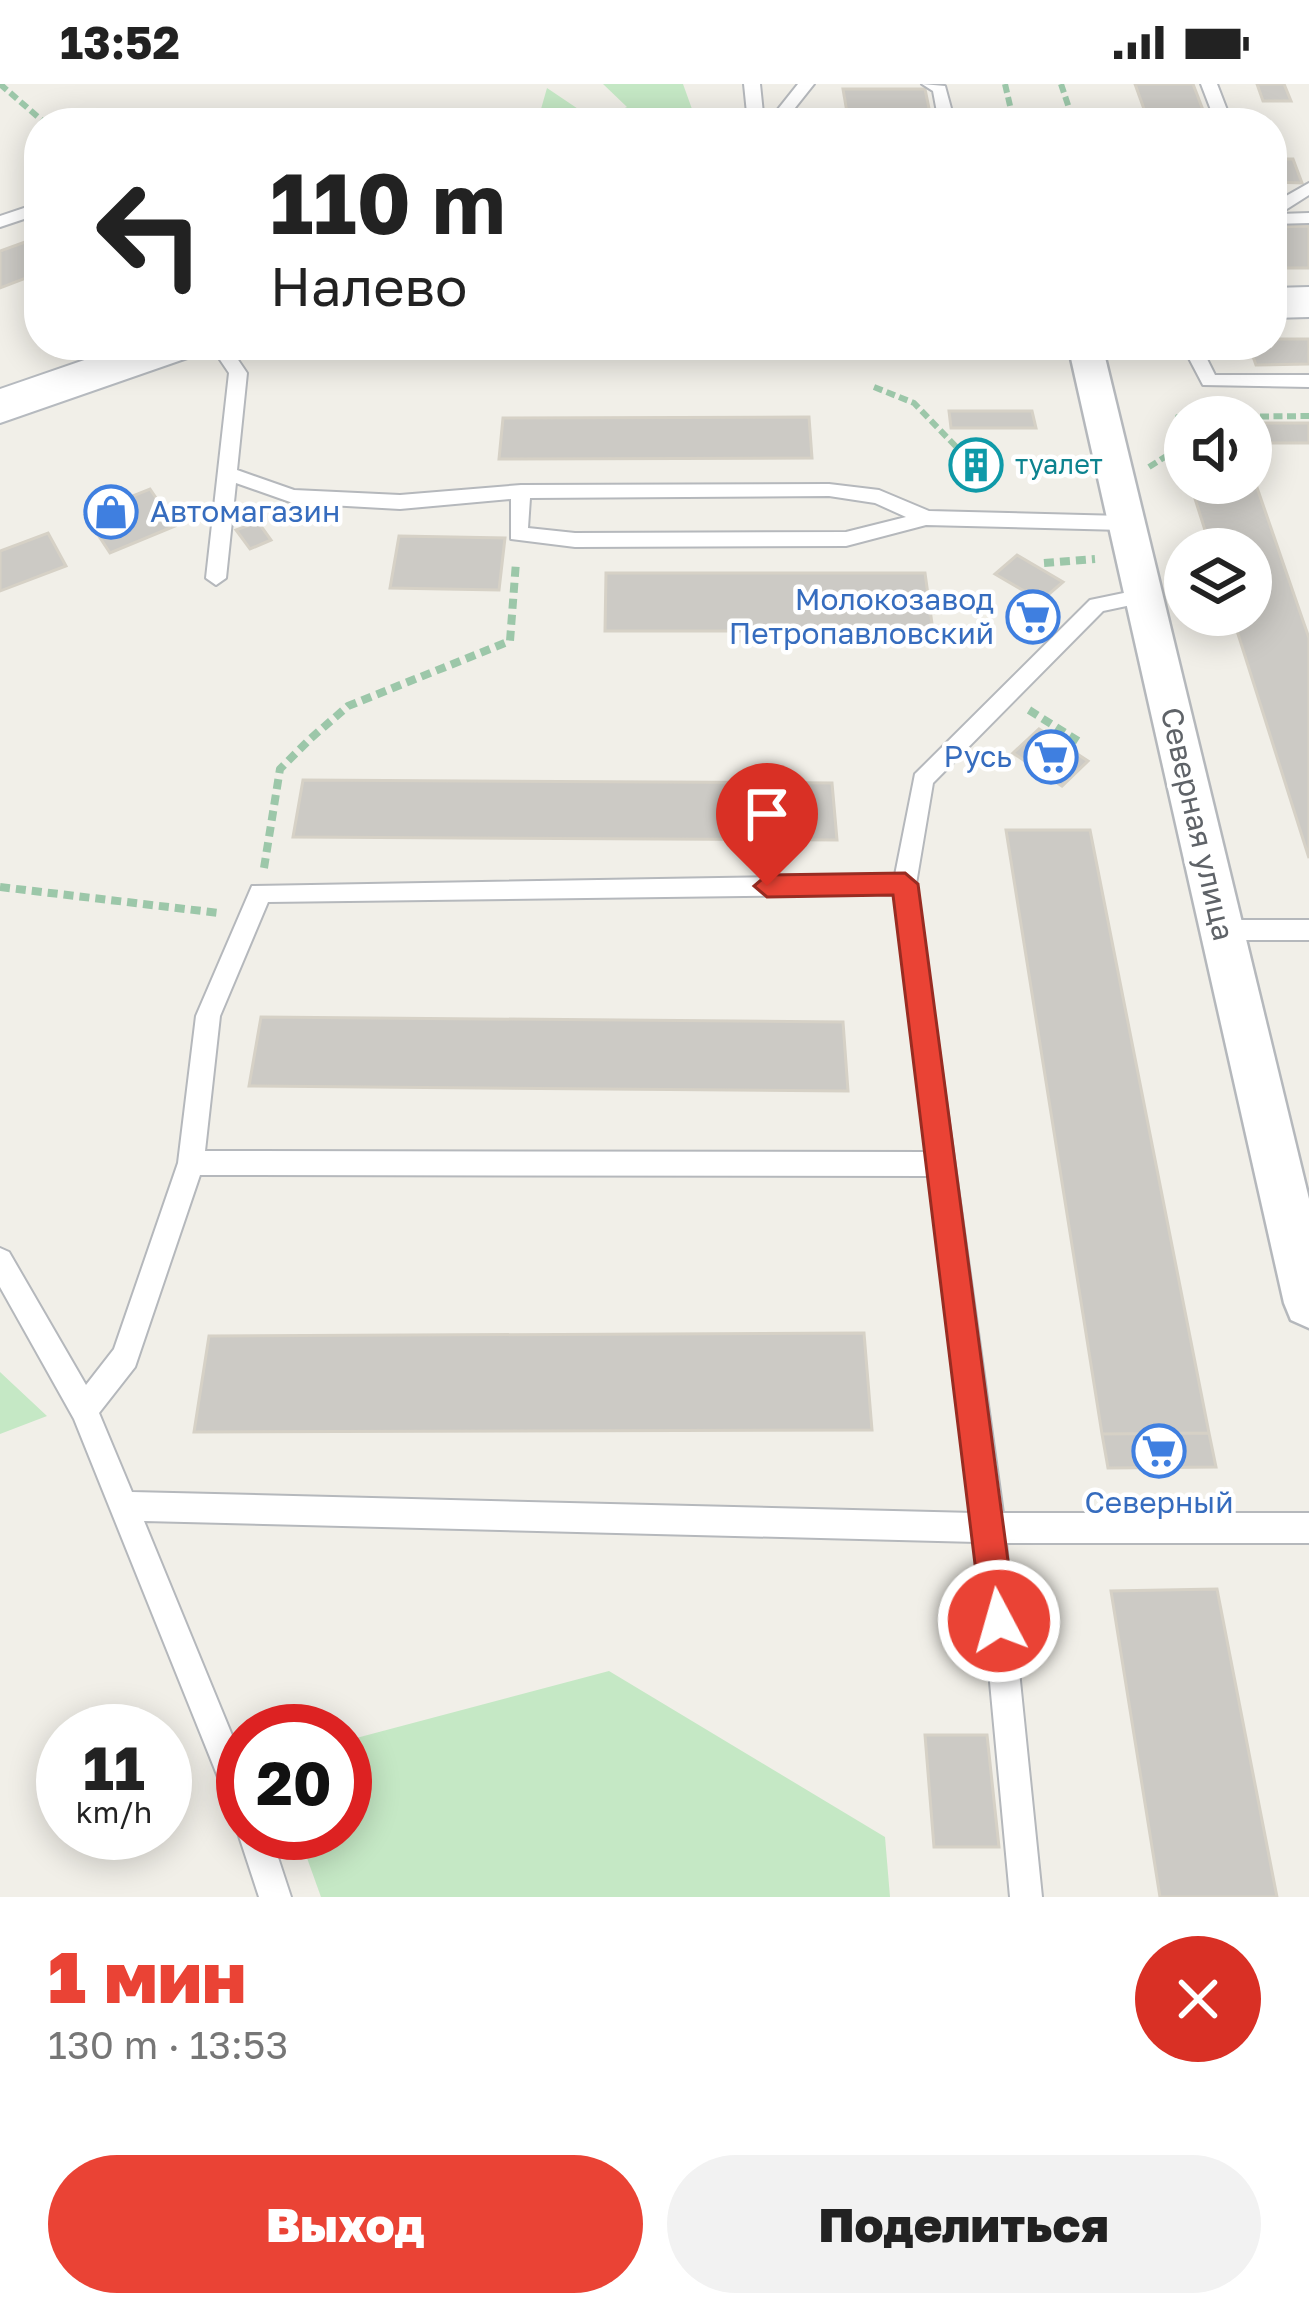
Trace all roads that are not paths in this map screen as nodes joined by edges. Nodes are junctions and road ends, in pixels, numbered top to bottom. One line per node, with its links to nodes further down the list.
1 (930, 84): 2 (lane)
2 (944, 108)
3 (133, 360): 8 (main road)
4 (229, 360): 9 (lane)
5 (1088, 360): 12 (street, Северная улица)
6 (1198, 360): 7 (lane)
7 (1309, 381)
8 (0, 407)
9 (226, 473): 10 (lane); 13 (lane)
10 (521, 492): 11 (lane); 11 (lane)
11 (926, 518): 12 (lane)
12 (1133, 559): 14 (lane); 15 (street, Северная улица)
13 (216, 578)
14 (905, 884): 17 (lane); 18 (lane)
15 (1222, 930): 16 (lane); 20 (street, Северная улица)
16 (1309, 930)
17 (191, 1163): 18 (lane); 21 (lane)
18 (944, 1164): 23 (lane)
19 (0, 1261): 21 (lane)
20 (1309, 1303)
21 (84, 1410): 22 (lane)
22 (124, 1506): 23 (lane); 25 (lane)
23 (990, 1528): 24 (lane); 28 (lane)
24 (1309, 1528)
25 (216, 1734)
26 (263, 1860): 27 (lane)
27 (275, 1897)
28 (1027, 1897)

